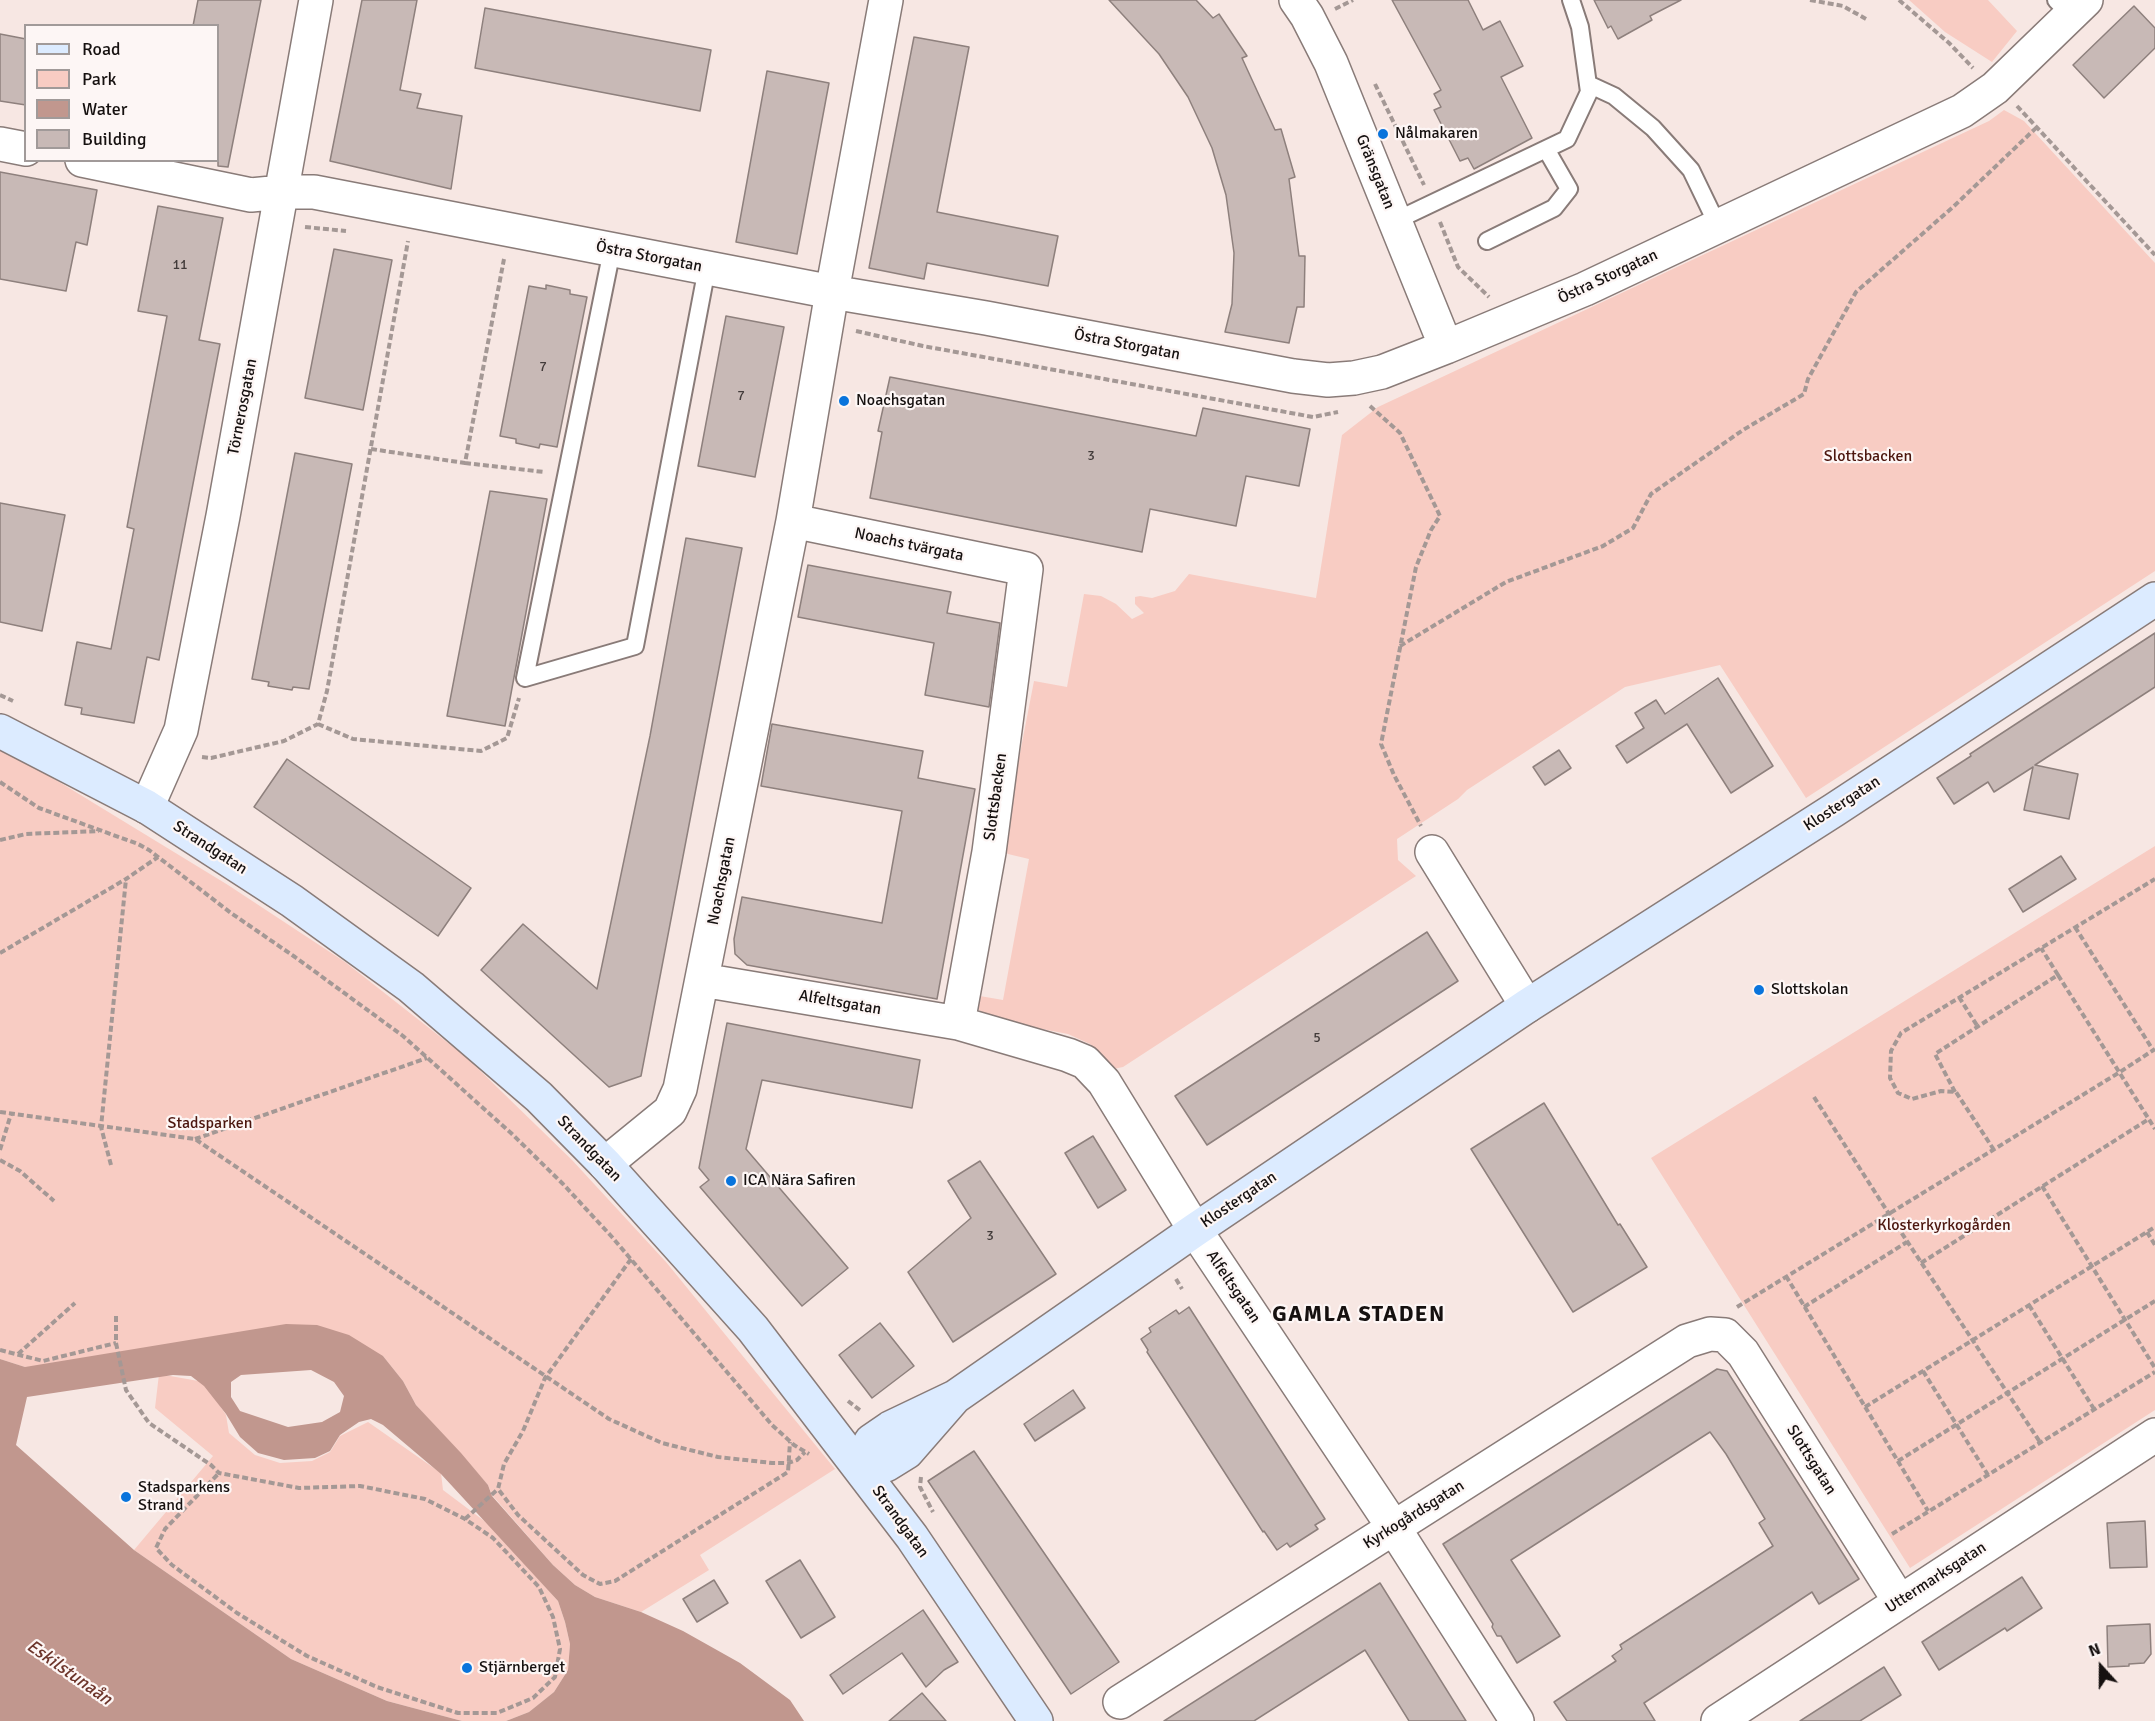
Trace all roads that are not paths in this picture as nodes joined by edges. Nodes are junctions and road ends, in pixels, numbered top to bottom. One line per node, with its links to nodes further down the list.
1 (316, 0): 11 (street, Törnerosgatan)
2 (886, 0): 17 (street, Noachsgatan)
3 (1296, 0): 12 (street, Gränsgatan)
4 (1571, 0): 6 (lane)
5 (2071, 5): 13 (street, Östra Storgatan)
6 (1588, 84): 9 (lane); 13 (lane)
7 (0, 144): 8 (street)
8 (24, 149)
9 (1546, 149): 12 (lane); 14 (lane)
10 (92, 162): 11 (street, Östra Storgatan)
11 (282, 192): 15 (street, Östra Storgatan); 23 (street, Törnerosgatan)
12 (1395, 220): 18 (street, Gränsgatan)
13 (1718, 226): 18 (street, Östra Storgatan)
14 (1487, 242)
15 (612, 250): 16 (street, Östra Storgatan); 16 (lane)
16 (707, 268): 17 (street, Östra Storgatan)
17 (832, 292): 18 (street, Östra Storgatan); 19 (street, Noachsgatan)
18 (1446, 347)
19 (793, 521): 20 (street, Noachs tvärgata); 25 (street, Noachsgatan)
20 (1026, 569): 27 (street, Slottsbacken)
21 (2155, 599): 26 (street, Klostergatan)
22 (0, 731): 23 (street, Strandgatan)
23 (147, 807): 28 (street, Strandgatan)
24 (1428, 843): 26 (street)
25 (702, 980): 27 (street, Alfeltsgatan); 28 (street, Noachsgatan)
26 (1527, 1006): 29 (street, Klostergatan)
27 (958, 1023): 29 (street, Alfeltsgatan)
28 (605, 1164): 32 (street, Strandgatan)
29 (1195, 1230): 32 (street, Klostergatan); 33 (street, Alfeltsgatan)
30 (1710, 1334): 33 (street, Kyrkogårdsgatan); 34 (street, Slottsgatan)
31 (2155, 1435): 34 (street, Uttermarksgatan)
32 (858, 1466): 36 (street, Strandgatan)
33 (1394, 1528): 35 (street, Kyrkogårdsgatan); 37 (street, Alfeltsgatan)
34 (1900, 1602): 38 (street, Uttermarksgatan)
35 (1120, 1702)
36 (1036, 1721)
37 (1517, 1721)
38 (1718, 1721)

